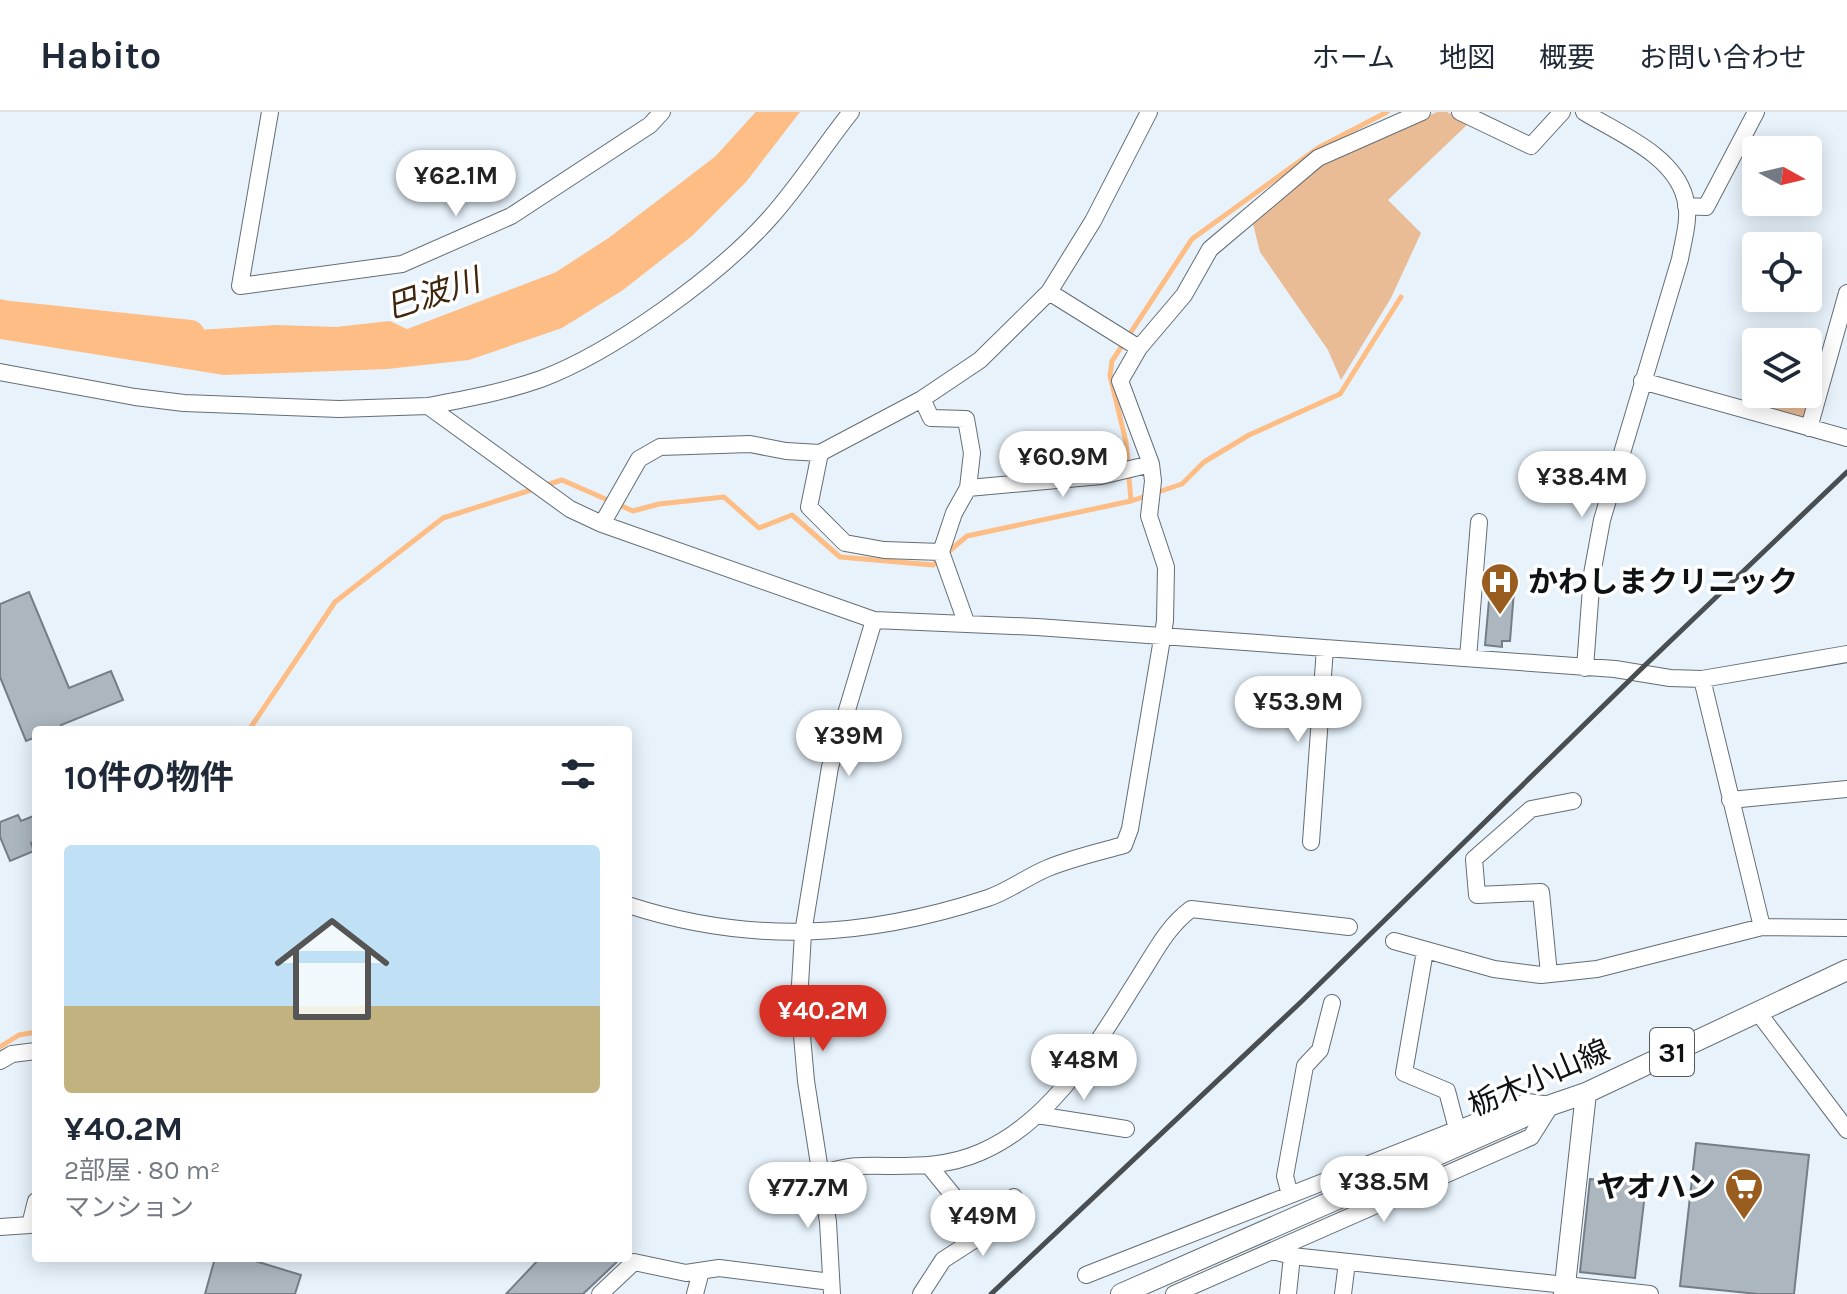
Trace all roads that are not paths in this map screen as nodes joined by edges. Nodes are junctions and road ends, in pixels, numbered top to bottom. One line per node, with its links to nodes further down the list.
1 (270, 112): 2 (street)
2 (662, 112)
3 (851, 112): 17 (street)
4 (1149, 112): 11 (street)
5 (1422, 112): 13 (street)
6 (1460, 112): 7 (street)
7 (1562, 112)
8 (1584, 112): 10 (street)
9 (1756, 112): 10 (street)
10 (1686, 206): 15 (street)
11 (1049, 292): 13 (street); 16 (street)
12 (1847, 293): 18 (street)
13 (1139, 348): 21 (street)
14 (0, 372): 17 (street)
15 (1642, 381): 18 (street); 32 (street)
16 (922, 399): 20 (street); 22 (street)
17 (428, 406): 24 (street)
18 (1809, 428): 19 (street)
19 (1847, 438)
20 (820, 453): 24 (street); 25 (street)
21 (1151, 464): 22 (street); 28 (street)
22 (968, 488): 25 (street)
23 (1479, 522): 31 (street)
24 (602, 524): 26 (street)
25 (941, 552): 27 (street)
26 (874, 620): 27 (street); 42 (street)
27 (966, 622): 28 (street)
28 (1160, 637): 29 (street); 42 (street)
29 (1325, 648): 31 (street); 37 (street)
30 (1847, 654): 33 (street)
31 (1468, 658): 32 (street)
32 (1585, 668): 33 (street)
33 (1702, 679): 35 (street)
34 (1847, 789): 35 (street)
35 (1730, 800): 40 (street)
36 (1573, 801): 46 (street)
37 (1311, 842)
38 (632, 906): 42 (street)
39 (1349, 927): 53 (street)
40 (1762, 927): 41 (street); 46 (street)
41 (1847, 928)
42 (803, 933): 58 (street)
43 (1394, 941): 44 (street)
44 (1425, 951): 46 (street); 55 (street)
45 (1847, 970): 48 (main road, 栃木小山線 / 31)
46 (1549, 974)
47 (1332, 1003): 59 (street)
48 (1757, 1011): 51 (main road, 栃木小山線 / 31); 56 (street)
49 (32, 1052): 50 (street)
50 (0, 1061)
51 (1586, 1093): 52 (main road, 栃木小山線 / 31); 70 (main road)
52 (1551, 1105): 55 (street); 64 (street); 74 (main road, 栃木小山線 / 31)
53 (1037, 1115): 54 (street); 57 (street)
54 (1126, 1129)
55 (1457, 1129): 59 (street)
56 (1847, 1130)
57 (930, 1167): 58 (street); 63 (street)
58 (818, 1174): 69 (street)
59 (1290, 1195): 68 (street)
60 (1014, 1197): 63 (street)
61 (32, 1217): 62 (street)
62 (0, 1227)
63 (983, 1232): 73 (street)
64 (1273, 1251): 65 (street); 75 (street)
65 (1292, 1256): 66 (street); 76 (street)
66 (1347, 1262): 70 (street); 77 (street)
67 (701, 1271): 69 (street); 71 (street); 72 (street)
68 (1086, 1275)
69 (831, 1288)
70 (1564, 1289): 78 (street)
71 (600, 1294)
72 (695, 1294)
73 (921, 1294)
74 (1121, 1294)
75 (1174, 1294)
76 (1288, 1294)
77 (1343, 1294)
78 (1650, 1294)

